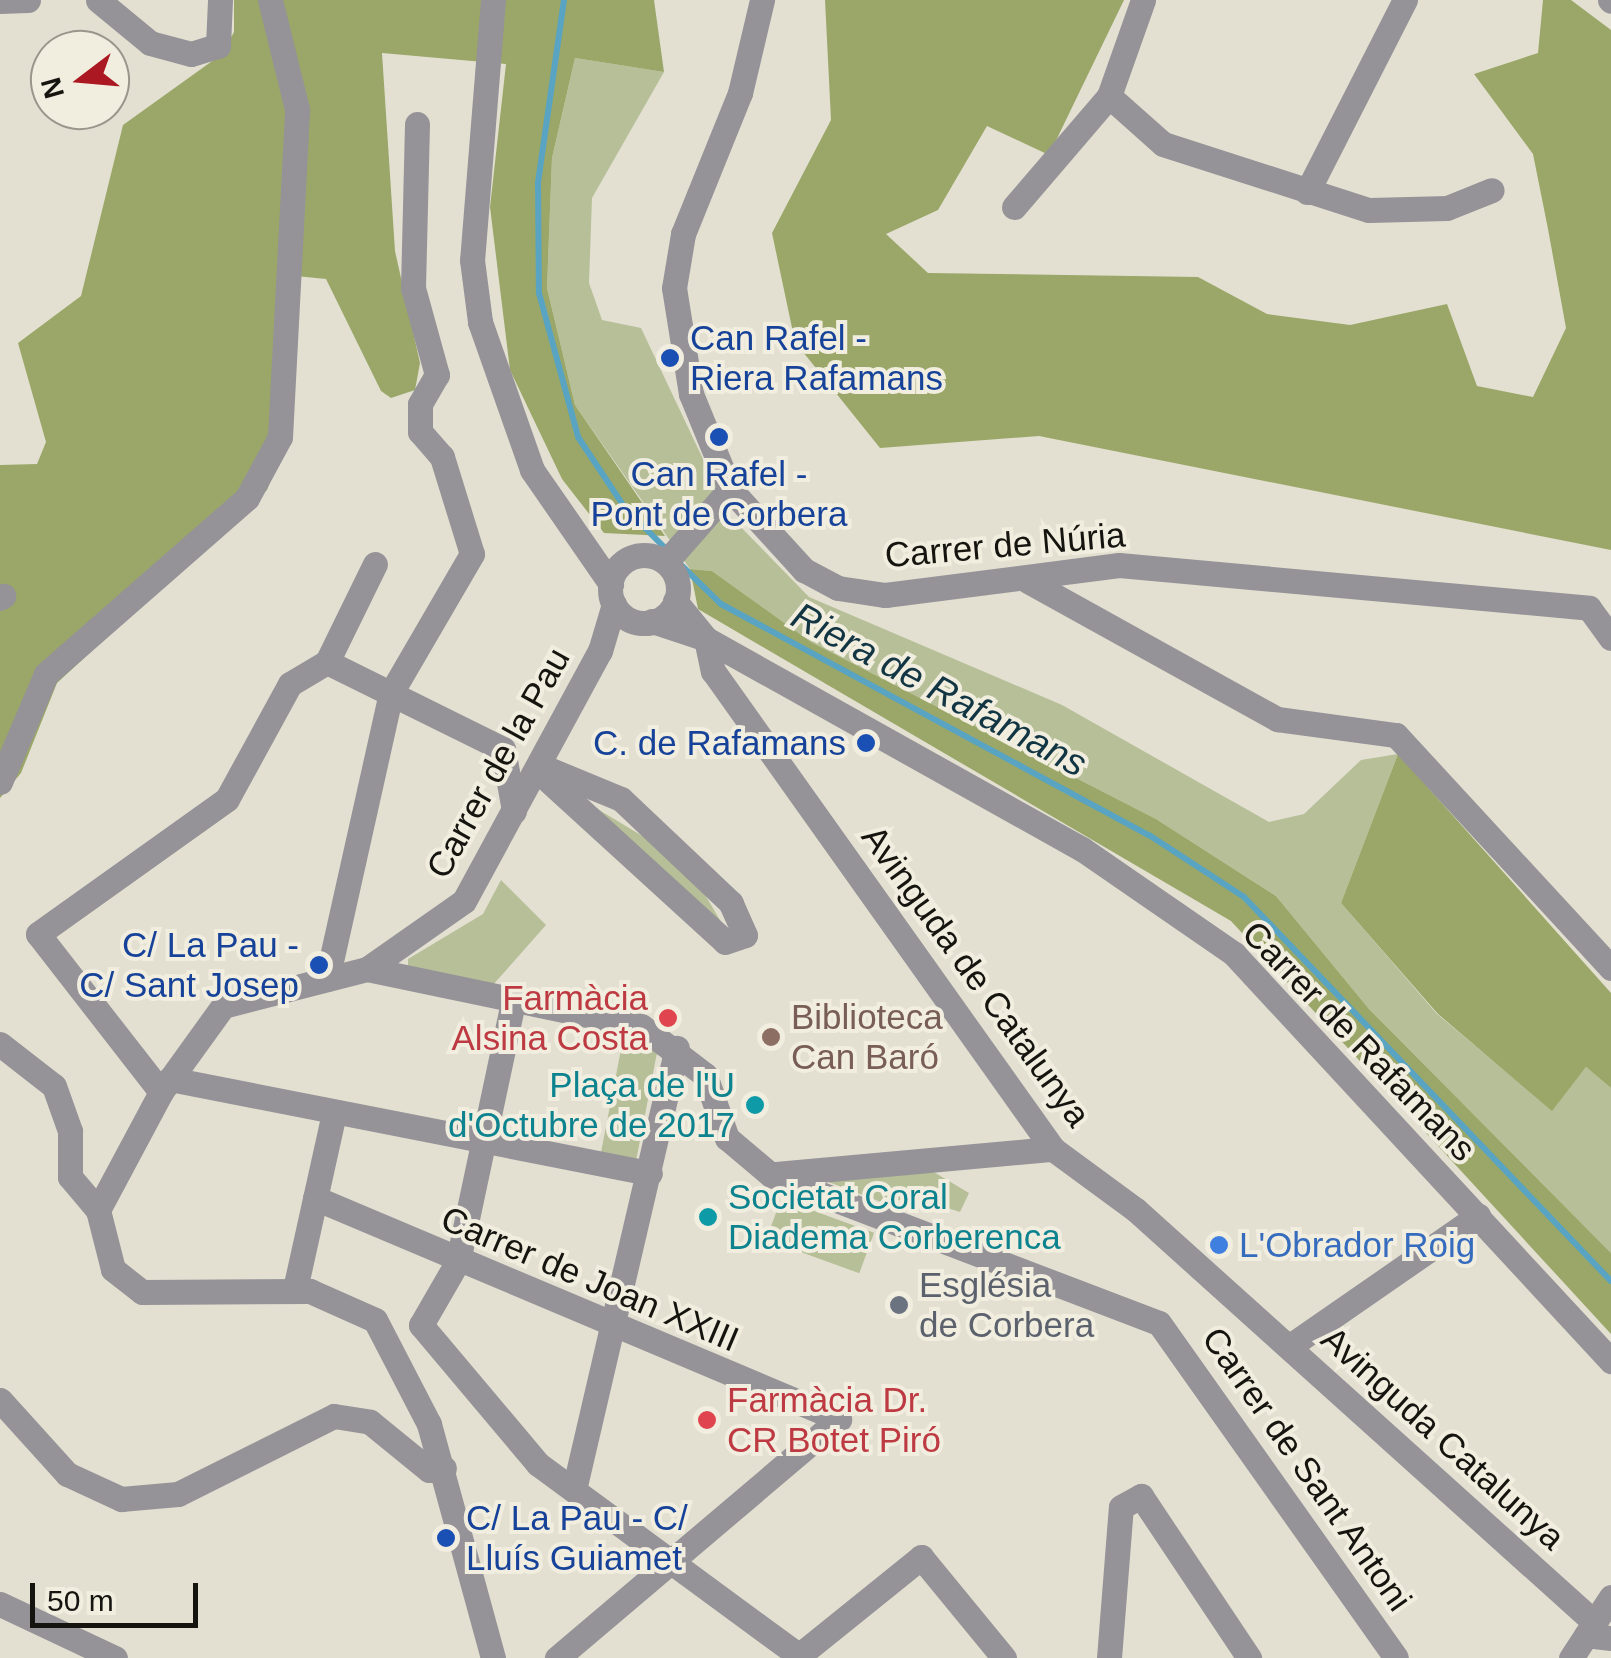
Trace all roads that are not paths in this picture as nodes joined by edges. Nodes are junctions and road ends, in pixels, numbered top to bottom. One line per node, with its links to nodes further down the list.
1 (28, 0): 9 (street)
2 (98, 0): 3 (street)
3 (220, 0)
4 (270, 0): 28 (street)
5 (493, 0): 16 (street)
6 (762, 0): 15 (street)
7 (1143, 0): 10 (street)
8 (1405, 0): 13 (street)
9 (0, 1)
10 (1109, 96): 13 (street); 14 (street)
11 (417, 124): 26 (street)
12 (1492, 190): 13 (street)
13 (1306, 192)
14 (1014, 208)
15 (722, 501): 18 (street); 19 (street, Carrer de Núria)
16 (589, 548): 18 (street); 20 (street)
17 (376, 564): 25 (street)
18 (658, 572): 20 (street, Carrer de la Pau); 21 (street, Carrer de la Pau); 23 (street, Carrer de Rafamans)
19 (1028, 580): 22 (street, Carrer de Núria); 30 (street)
20 (612, 594): 21 (street, Carrer de Rafamans); 24 (street, Carrer de la Pau)
21 (646, 622): 23 (street, Carrer de Rafamans); 24 (street, Carrer de la Pau)
22 (1611, 638)
23 (706, 640): 39 (street, Avinguda de Catalunya); 44 (street, Carrer de Rafamans)
24 (600, 651): 27 (street, Carrer de la Pau)
25 (327, 662): 26 (street); 36 (street)
26 (391, 693): 29 (street); 32 (street)
27 (539, 768): 27 (street); 29 (street, Carrer de la Pau)
28 (0, 782)
29 (514, 811): 31 (street, Carrer de la Pau)
30 (1611, 968)
31 (367, 969): 32 (street, Carrer de la Pau); 33 (street, Carrer de Sant Antoni)
32 (327, 979): 36 (street, Carrer de la Pau)
33 (514, 997): 35 (street, Carrer de Sant Antoni); 38 (street)
34 (0, 1044): 43 (street)
35 (677, 1048): 40 (street); 41 (street, Carrer de Sant Antoni)
36 (166, 1086): 37 (street); 43 (street, Carrer de la Pau)
37 (334, 1113): 38 (street); 42 (street)
38 (488, 1136): 40 (street); 45 (street)
39 (1052, 1149): 41 (street); 49 (street, Avinguda de Catalunya)
40 (650, 1173): 48 (street)
41 (771, 1175): 66 (street, Carrer de Sant Antoni)
42 (315, 1198): 45 (street, Carrer de Joan XXIII); 46 (street)
43 (98, 1210): 46 (street)
44 (1478, 1216): 49 (street); 51 (street, Carrer de Rafamans)
45 (458, 1261): 47 (street); 48 (street, Carrer de Joan XXIII)
46 (295, 1289): 50 (street)
47 (425, 1329): 50 (street); 54 (street)
48 (613, 1331): 54 (street); 55 (street, Carrer de Joan XXIII)
49 (1290, 1346): 58 (street, Avinguda Catalunya)
50 (395, 1348): 53 (street)
51 (1611, 1361)
52 (0, 1400): 53 (street)
53 (444, 1468): 61 (street)
54 (574, 1490): 55 (street)
55 (672, 1559): 59 (street); 62 (street)
56 (1611, 1597): 58 (street)
57 (0, 1604): 60 (street)
58 (1597, 1632): 67 (street)
59 (799, 1657): 63 (street)
60 (115, 1658)
61 (493, 1658)
62 (558, 1658)
63 (1004, 1658)
64 (1110, 1658): 65 (street)
65 (1249, 1658)
66 (1396, 1658)
67 (1570, 1658)

